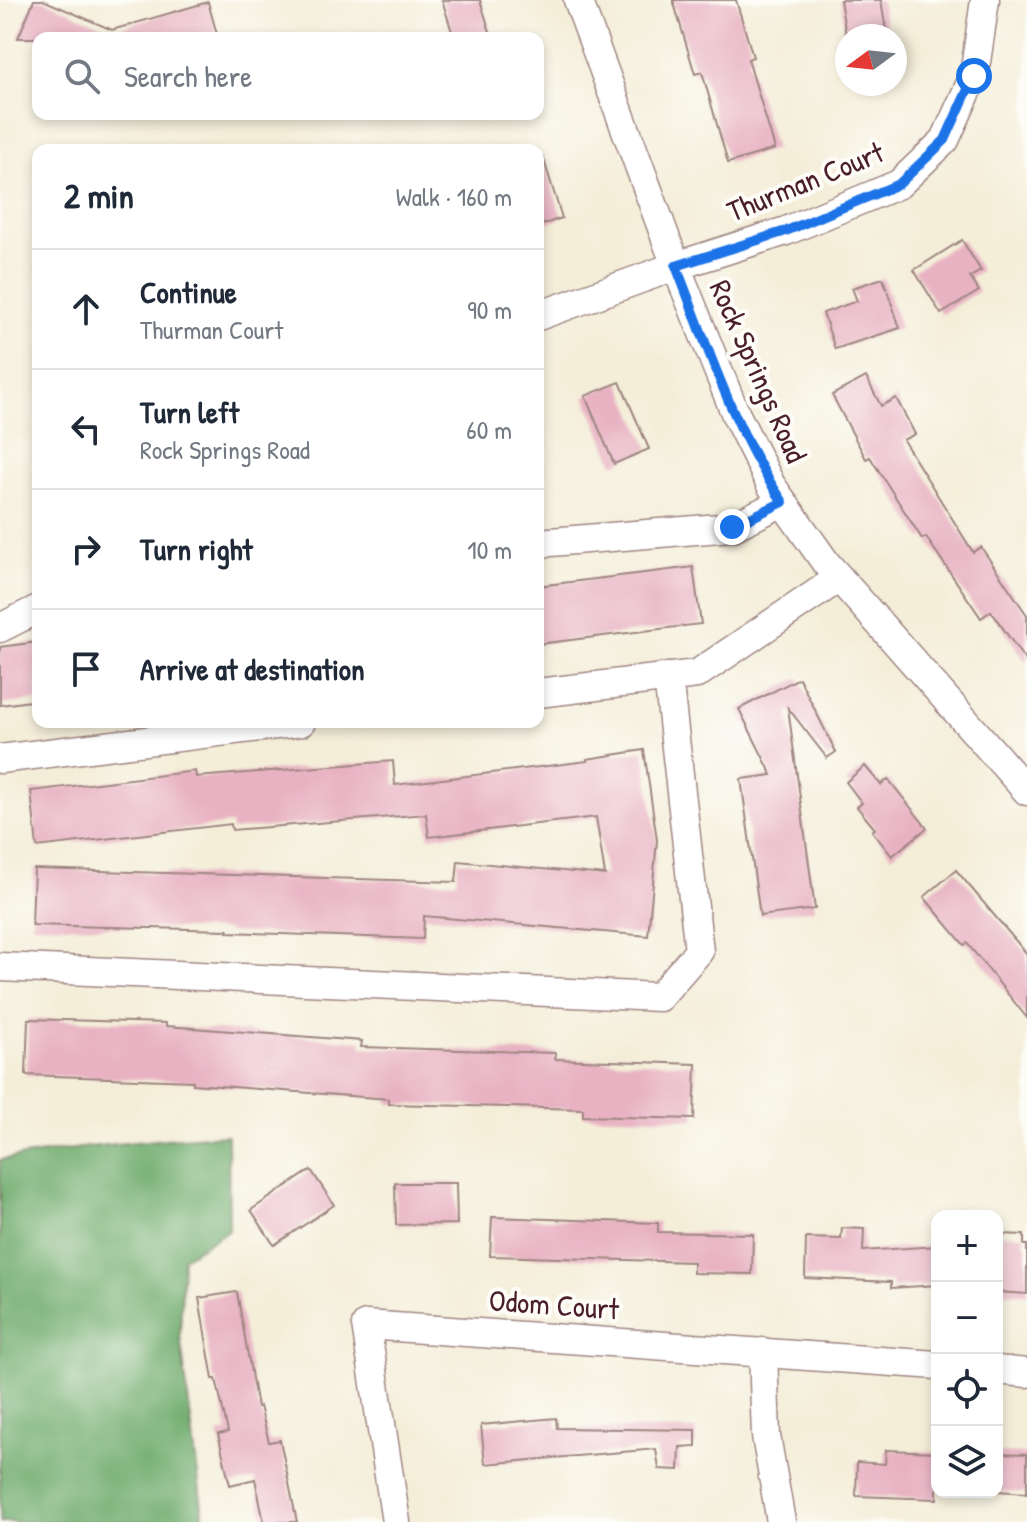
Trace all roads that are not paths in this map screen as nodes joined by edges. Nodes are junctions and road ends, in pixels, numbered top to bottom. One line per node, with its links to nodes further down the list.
1 (578, 0): 3 (street, Rock Springs Road)
2 (985, 0): 3 (street, Thurman Court)
3 (676, 266): 4 (street, Thurman Court); 5 (street, Rock Springs Road)
4 (544, 314)
5 (783, 502): 6 (street); 7 (street, Rock Springs Road)
6 (544, 543)
7 (839, 578): 10 (street); 14 (street, Rock Springs Road)
8 (32, 612): 9 (street)
9 (0, 628)
10 (668, 677): 11 (street); 15 (street)
11 (544, 692)
12 (252, 728): 13 (street)
13 (0, 759)
14 (1027, 791)
15 (0, 967)
16 (763, 1352): 17 (street, Odom Court); 20 (street, Odom Court); 21 (street)
17 (931, 1365)
18 (1003, 1371): 19 (street)
19 (1027, 1373)
20 (396, 1522)
21 (781, 1522)

